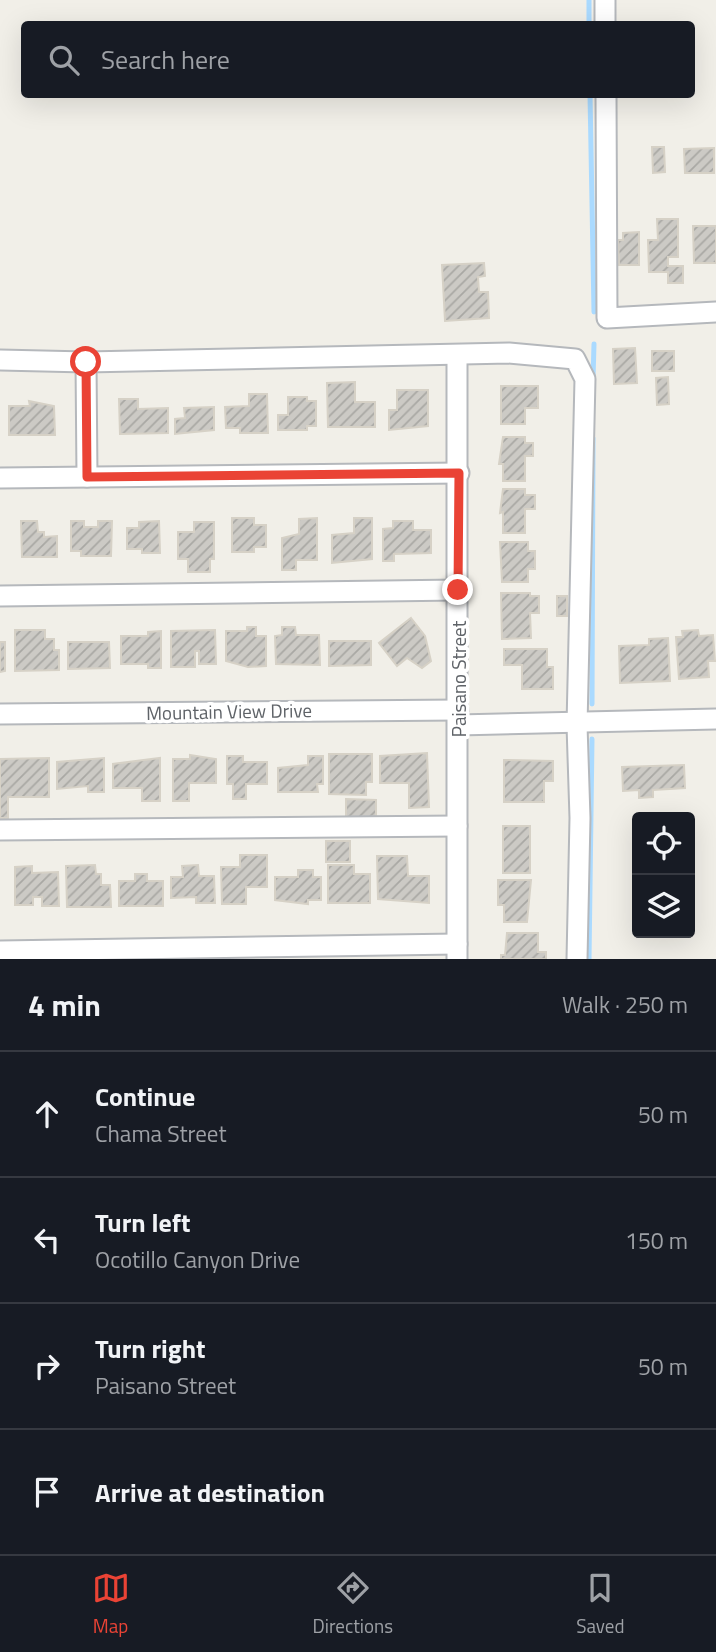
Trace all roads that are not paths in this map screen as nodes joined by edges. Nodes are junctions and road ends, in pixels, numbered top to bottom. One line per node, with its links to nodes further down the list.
1 (605, 0): 2 (street)
2 (605, 21)
3 (606, 98): 4 (street)
4 (716, 312)
5 (457, 357): 7 (street); 8 (street, Paisano Street); 16 (street)
6 (0, 360): 7 (street)
7 (86, 362): 9 (street)
8 (459, 473): 9 (street); 11 (street, Paisano Street)
9 (87, 477): 10 (street)
10 (0, 478)
11 (458, 590): 12 (street); 14 (street, Paisano Street)
12 (0, 596)
13 (0, 714): 14 (street, Mountain View Drive)
14 (458, 717): 16 (street, Mountain View Drive); 17 (street, Paisano Street)
15 (716, 719): 16 (street, Mountain View Drive)
16 (577, 724): 21 (street)
17 (457, 826): 18 (street); 20 (street, Paisano Street)
18 (0, 830)
19 (0, 951): 20 (street)
20 (457, 952)
21 (577, 959)

